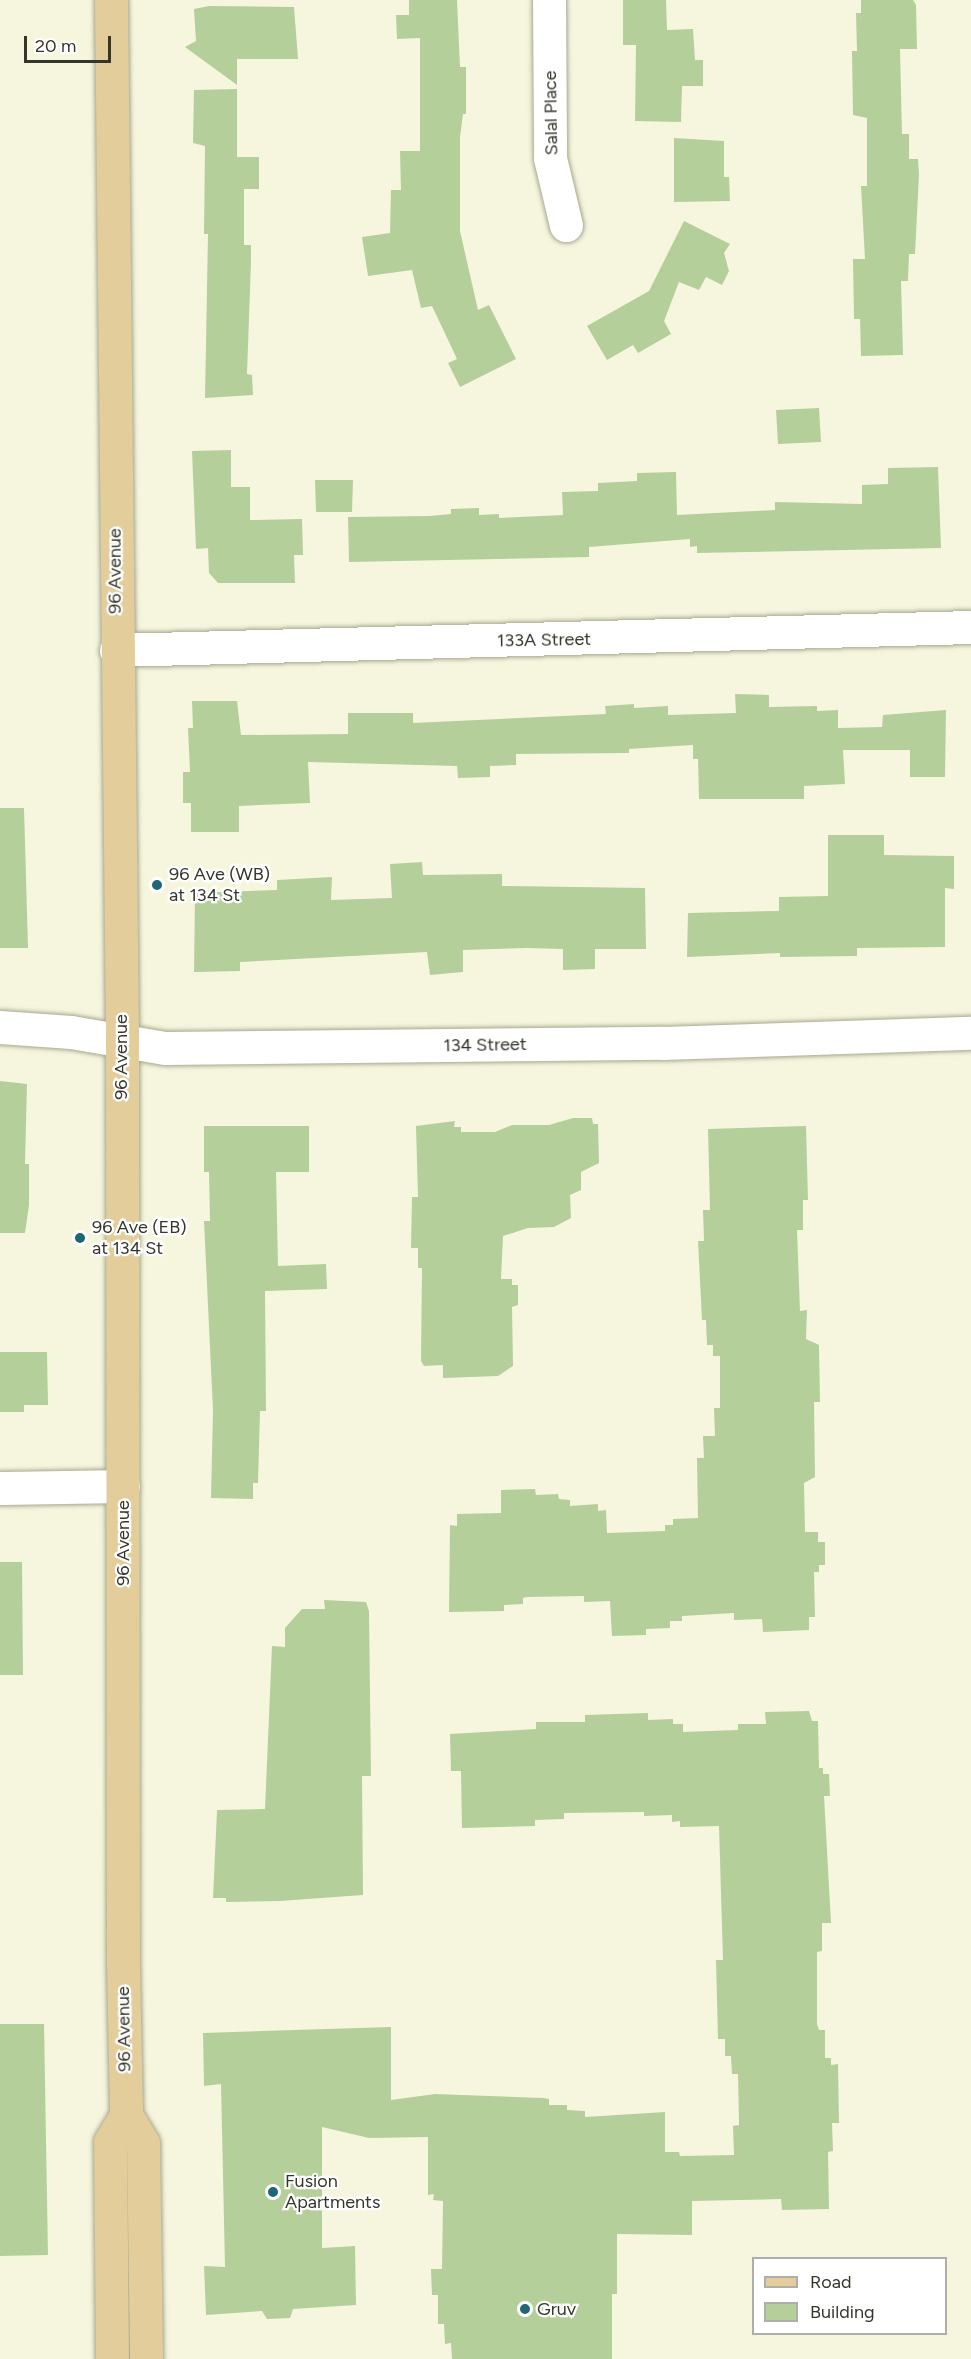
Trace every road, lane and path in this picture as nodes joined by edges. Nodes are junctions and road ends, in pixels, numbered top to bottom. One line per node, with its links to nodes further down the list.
1 (111, 0): 5 (main road, 96 Avenue)
2 (549, 0): 3 (street, Salal Place)
3 (566, 225)
4 (971, 627): 5 (street, 133A Street)
5 (116, 651): 8 (main road, 96 Avenue)
6 (0, 1027): 8 (street, 134 Street)
7 (971, 1033): 8 (street, 134 Street)
8 (122, 1041): 9 (main road, 96 Avenue)
9 (123, 1486): 10 (street); 11 (main road, 96 Avenue)
10 (0, 1488)
11 (126, 2115): 12 (main road); 13 (main road)
12 (111, 2359)
13 (146, 2359)

